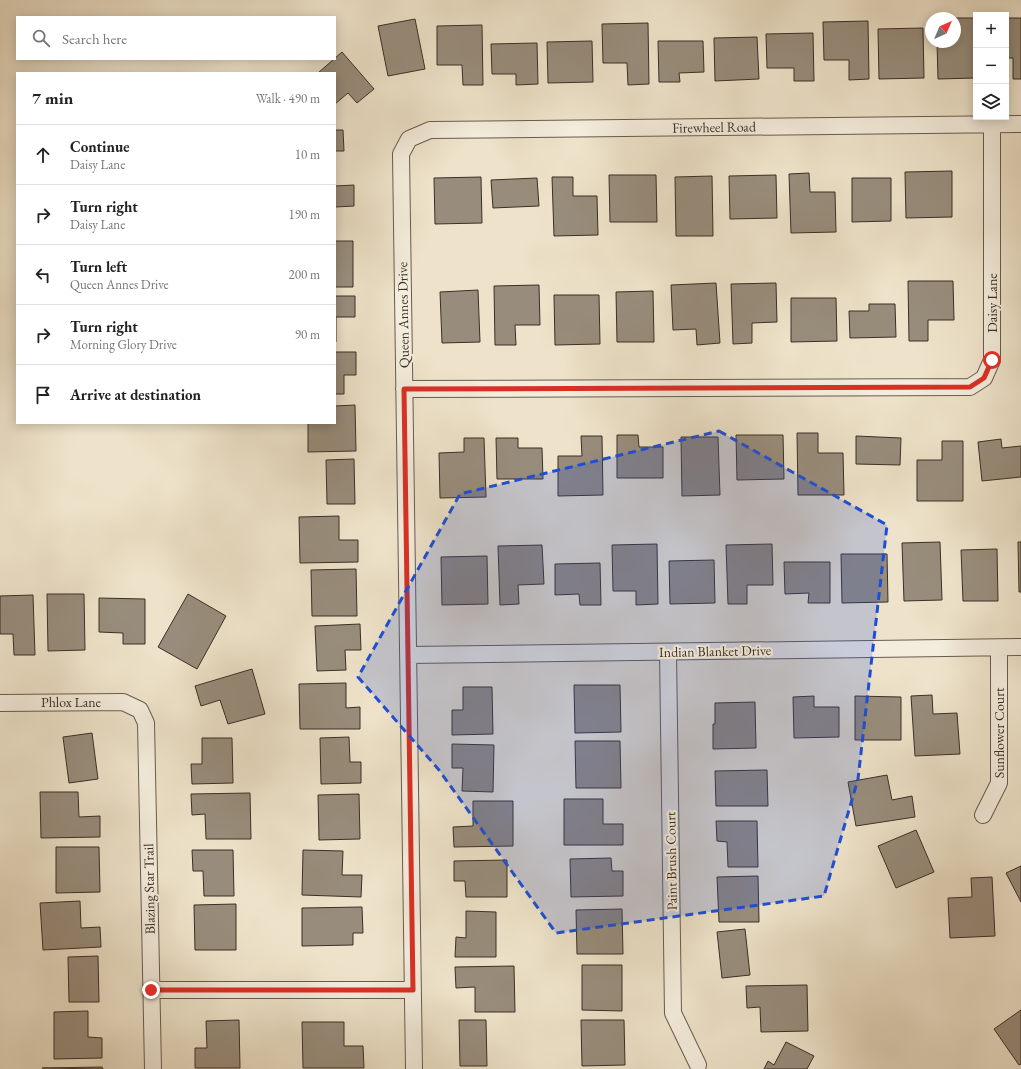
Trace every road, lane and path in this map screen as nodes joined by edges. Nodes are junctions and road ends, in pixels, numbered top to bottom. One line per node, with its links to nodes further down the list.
1 (1021, 124): 2 (street, Firewheel Road)
2 (992, 125): 3 (street, Firewheel Road); 4 (street, Daisy Lane)
3 (409, 139): 4 (street, Queen Annes Drive)
4 (404, 389): 8 (street, Queen Annes Drive)
5 (1021, 647): 6 (street, Indian Blanket Drive)
6 (999, 648): 7 (street, Indian Blanket Drive); 11 (street, Sunflower Court)
7 (668, 652): 8 (street, Indian Blanket Drive); 14 (street, Paint Brush Court)
8 (408, 655): 13 (street, Queen Annes Drive)
9 (0, 703): 10 (street, Phlox Lane)
10 (140, 710): 12 (street, Blazing Star Trail)
11 (983, 814)
12 (151, 990): 13 (street); 15 (street, Blazing Star Trail)
13 (413, 990): 16 (street, Queen Annes Drive)
14 (698, 1065)
15 (153, 1069)
16 (414, 1069)

